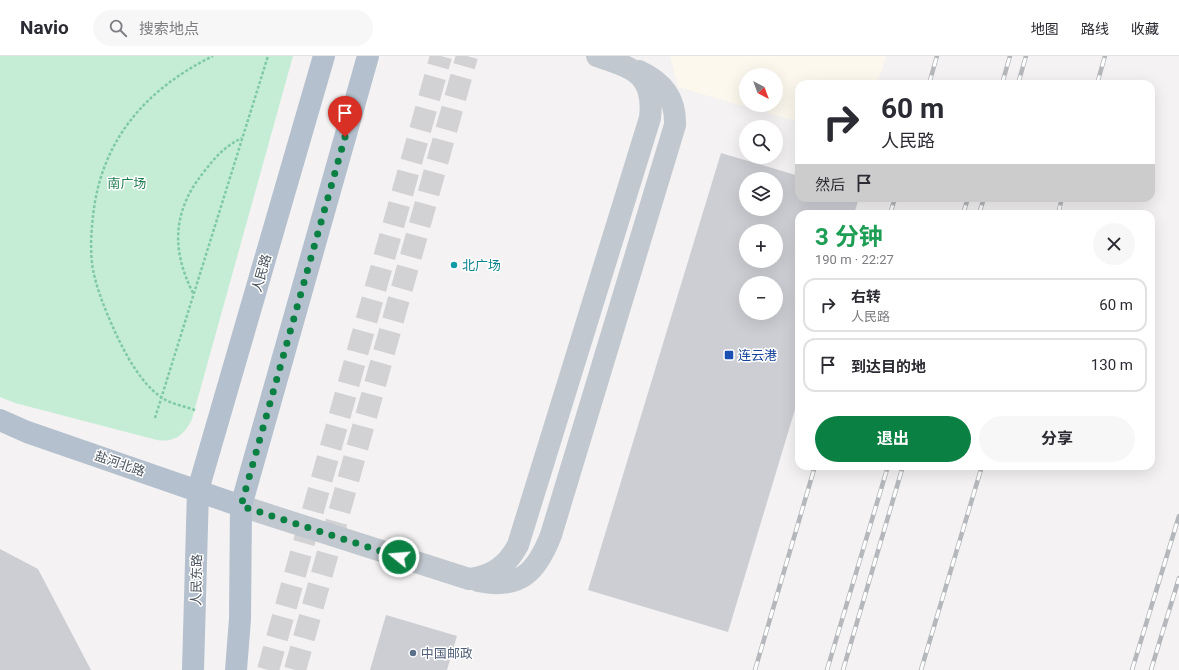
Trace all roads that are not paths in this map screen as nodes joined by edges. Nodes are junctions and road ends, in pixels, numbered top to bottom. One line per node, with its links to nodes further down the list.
1 (324, 56): 6 (main road, 人民路)
2 (368, 56): 7 (main road)
3 (597, 56): 4 (lane)
4 (629, 67): 8 (lane); 8 (lane)
5 (0, 420): 6 (main road, 盐河北路)
6 (198, 490): 7 (main road, 盐河北路); 9 (main road, 人民东路)
7 (241, 506): 8 (lane); 10 (main road)
8 (470, 579)
9 (192, 670)
10 (236, 670)

